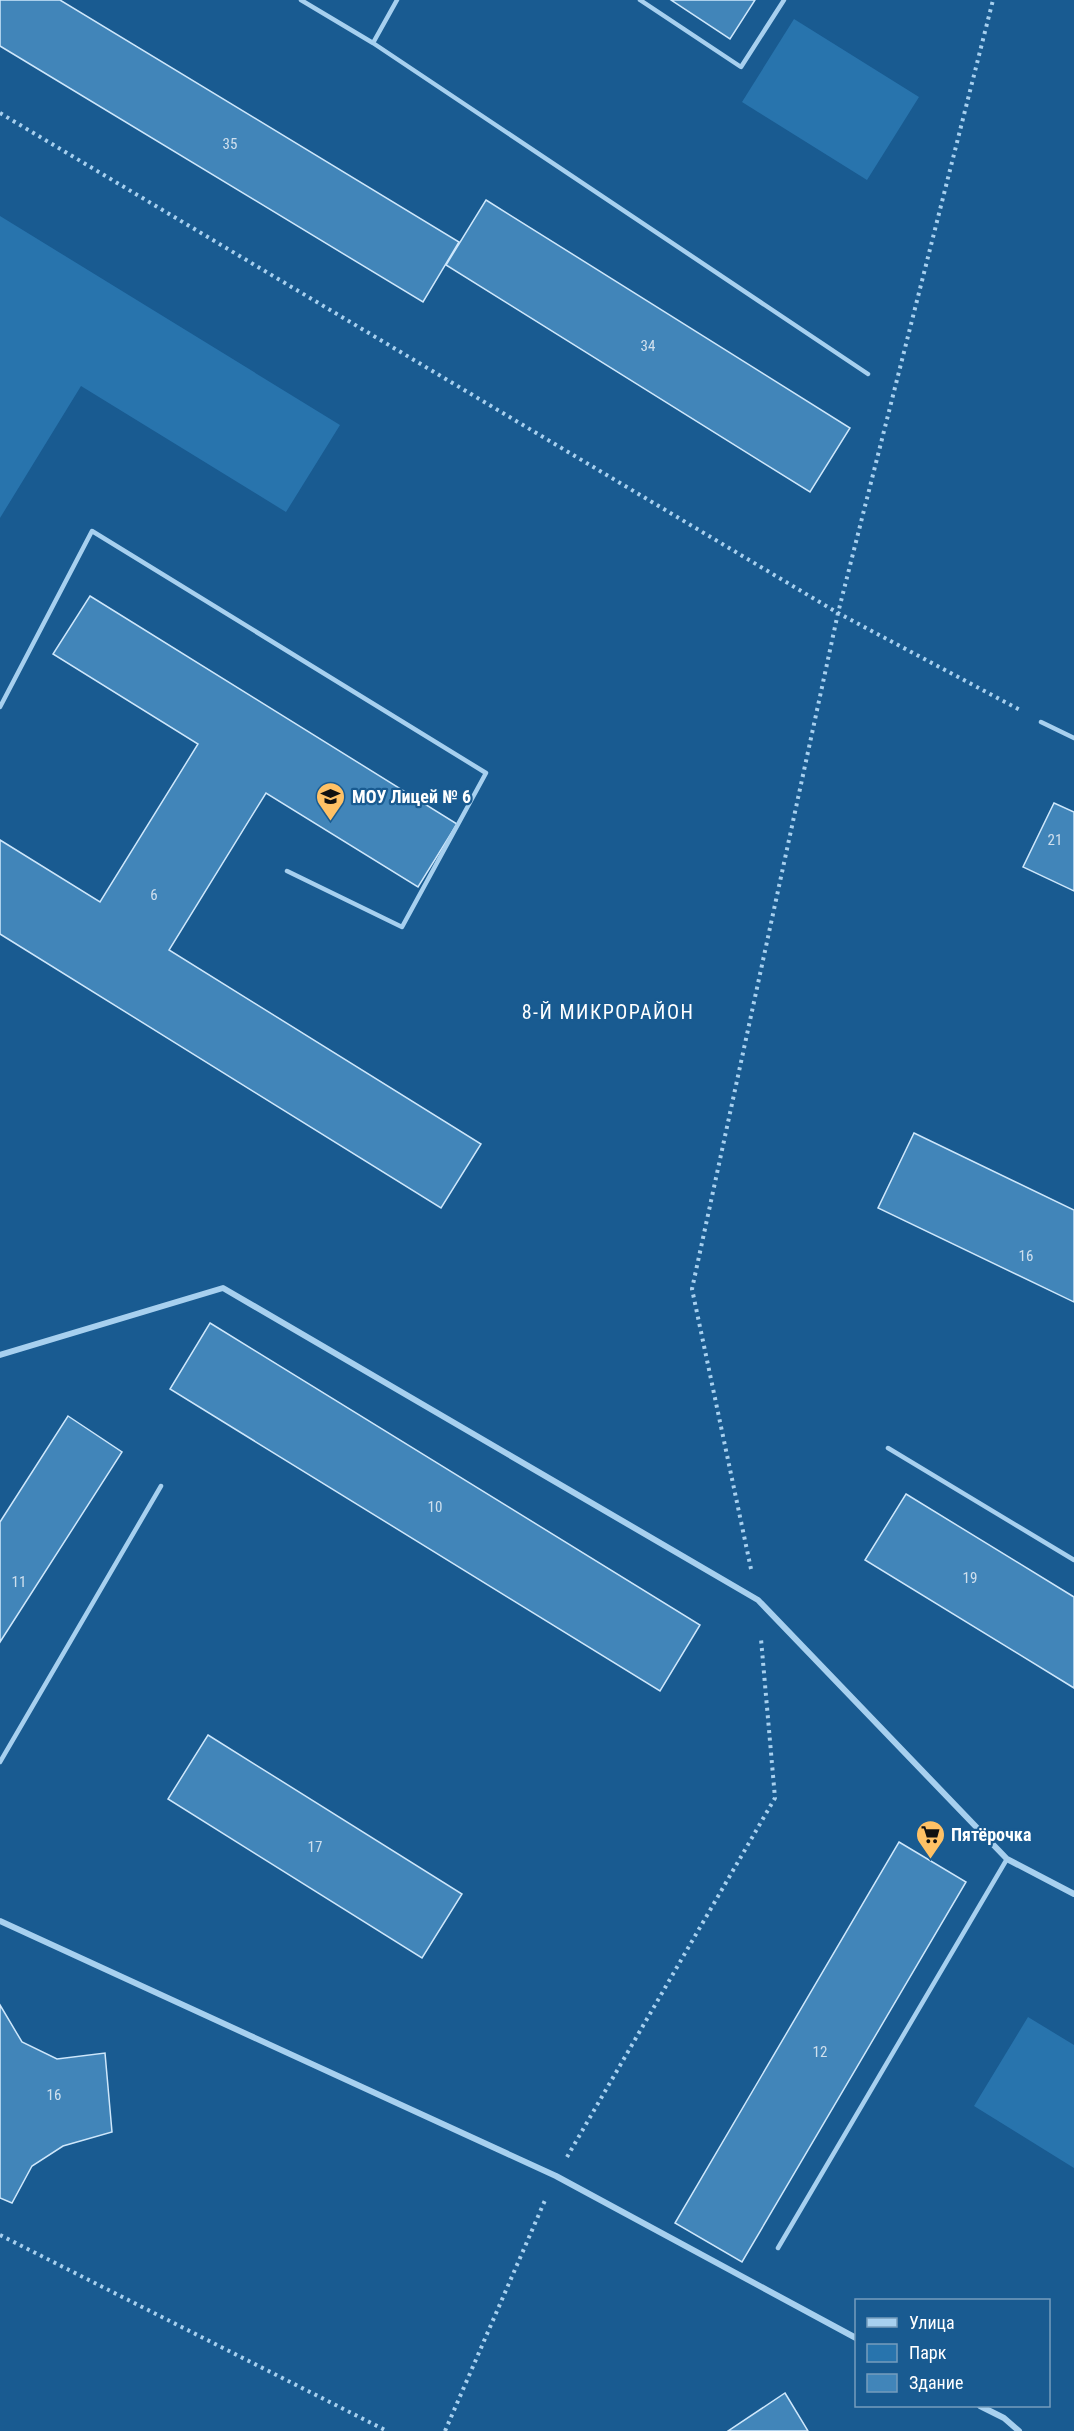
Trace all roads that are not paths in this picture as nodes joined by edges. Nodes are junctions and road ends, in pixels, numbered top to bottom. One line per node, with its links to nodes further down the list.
1 (302, 0): 5 (lane)
2 (397, 0): 5 (lane)
3 (640, 0): 4 (lane)
4 (784, 0)
5 (373, 43): 6 (lane)
6 (868, 374)
7 (0, 707): 10 (lane)
8 (1041, 722): 9 (lane)
9 (1074, 738)
10 (287, 871)
11 (0, 1355): 16 (street)
12 (888, 1448): 14 (lane)
13 (161, 1486): 15 (lane)
14 (1074, 1560)
15 (0, 1762)
16 (1007, 1859): 17 (street); 19 (lane)
17 (1074, 1894)
18 (0, 1921): 20 (street)
19 (778, 2248)
20 (855, 2337)
21 (982, 2407): 22 (street)
22 (1019, 2431)

